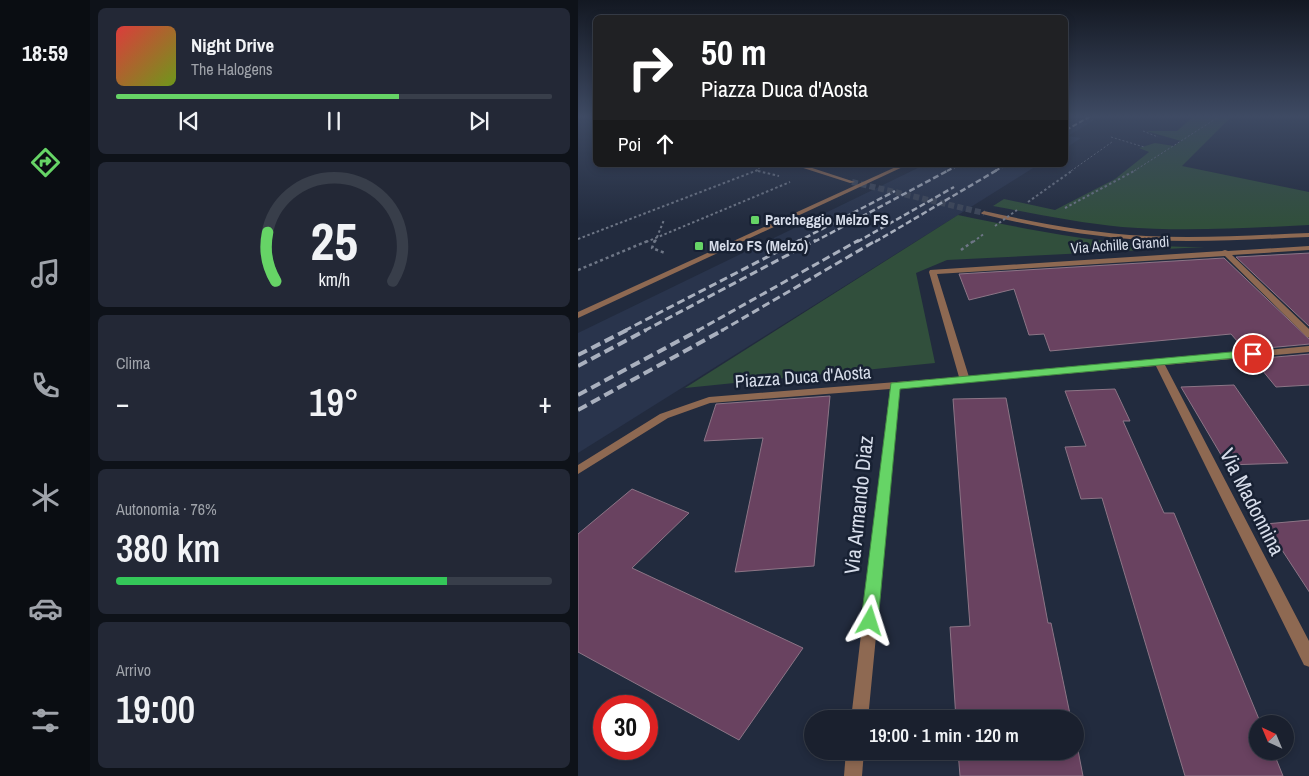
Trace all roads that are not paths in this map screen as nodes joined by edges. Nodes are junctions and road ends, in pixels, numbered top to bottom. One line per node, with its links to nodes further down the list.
1 (803, 167): 3 (street)
2 (893, 167): 8 (street)
3 (852, 182)
4 (984, 213): 5 (street)
5 (1310, 235)
6 (1310, 248): 7 (street, Via Achille Grandi)
7 (1225, 252): 9 (street); 12 (street, Via Achille Grandi)
8 (578, 315)
9 (1310, 335)
10 (1310, 348): 11 (street, Piazza Duca d'Aosta)
11 (1159, 362): 12 (street, Piazza Duca d'Aosta); 15 (street, Via Madonnina)
12 (966, 380): 13 (street, Piazza Duca d'Aosta)
13 (895, 386): 14 (street, Piazza Duca d'Aosta); 16 (street, Via Armando Diaz)
14 (578, 470)
15 (1310, 660)
16 (860, 710)
17 (854, 760): 18 (street)
18 (853, 776)

